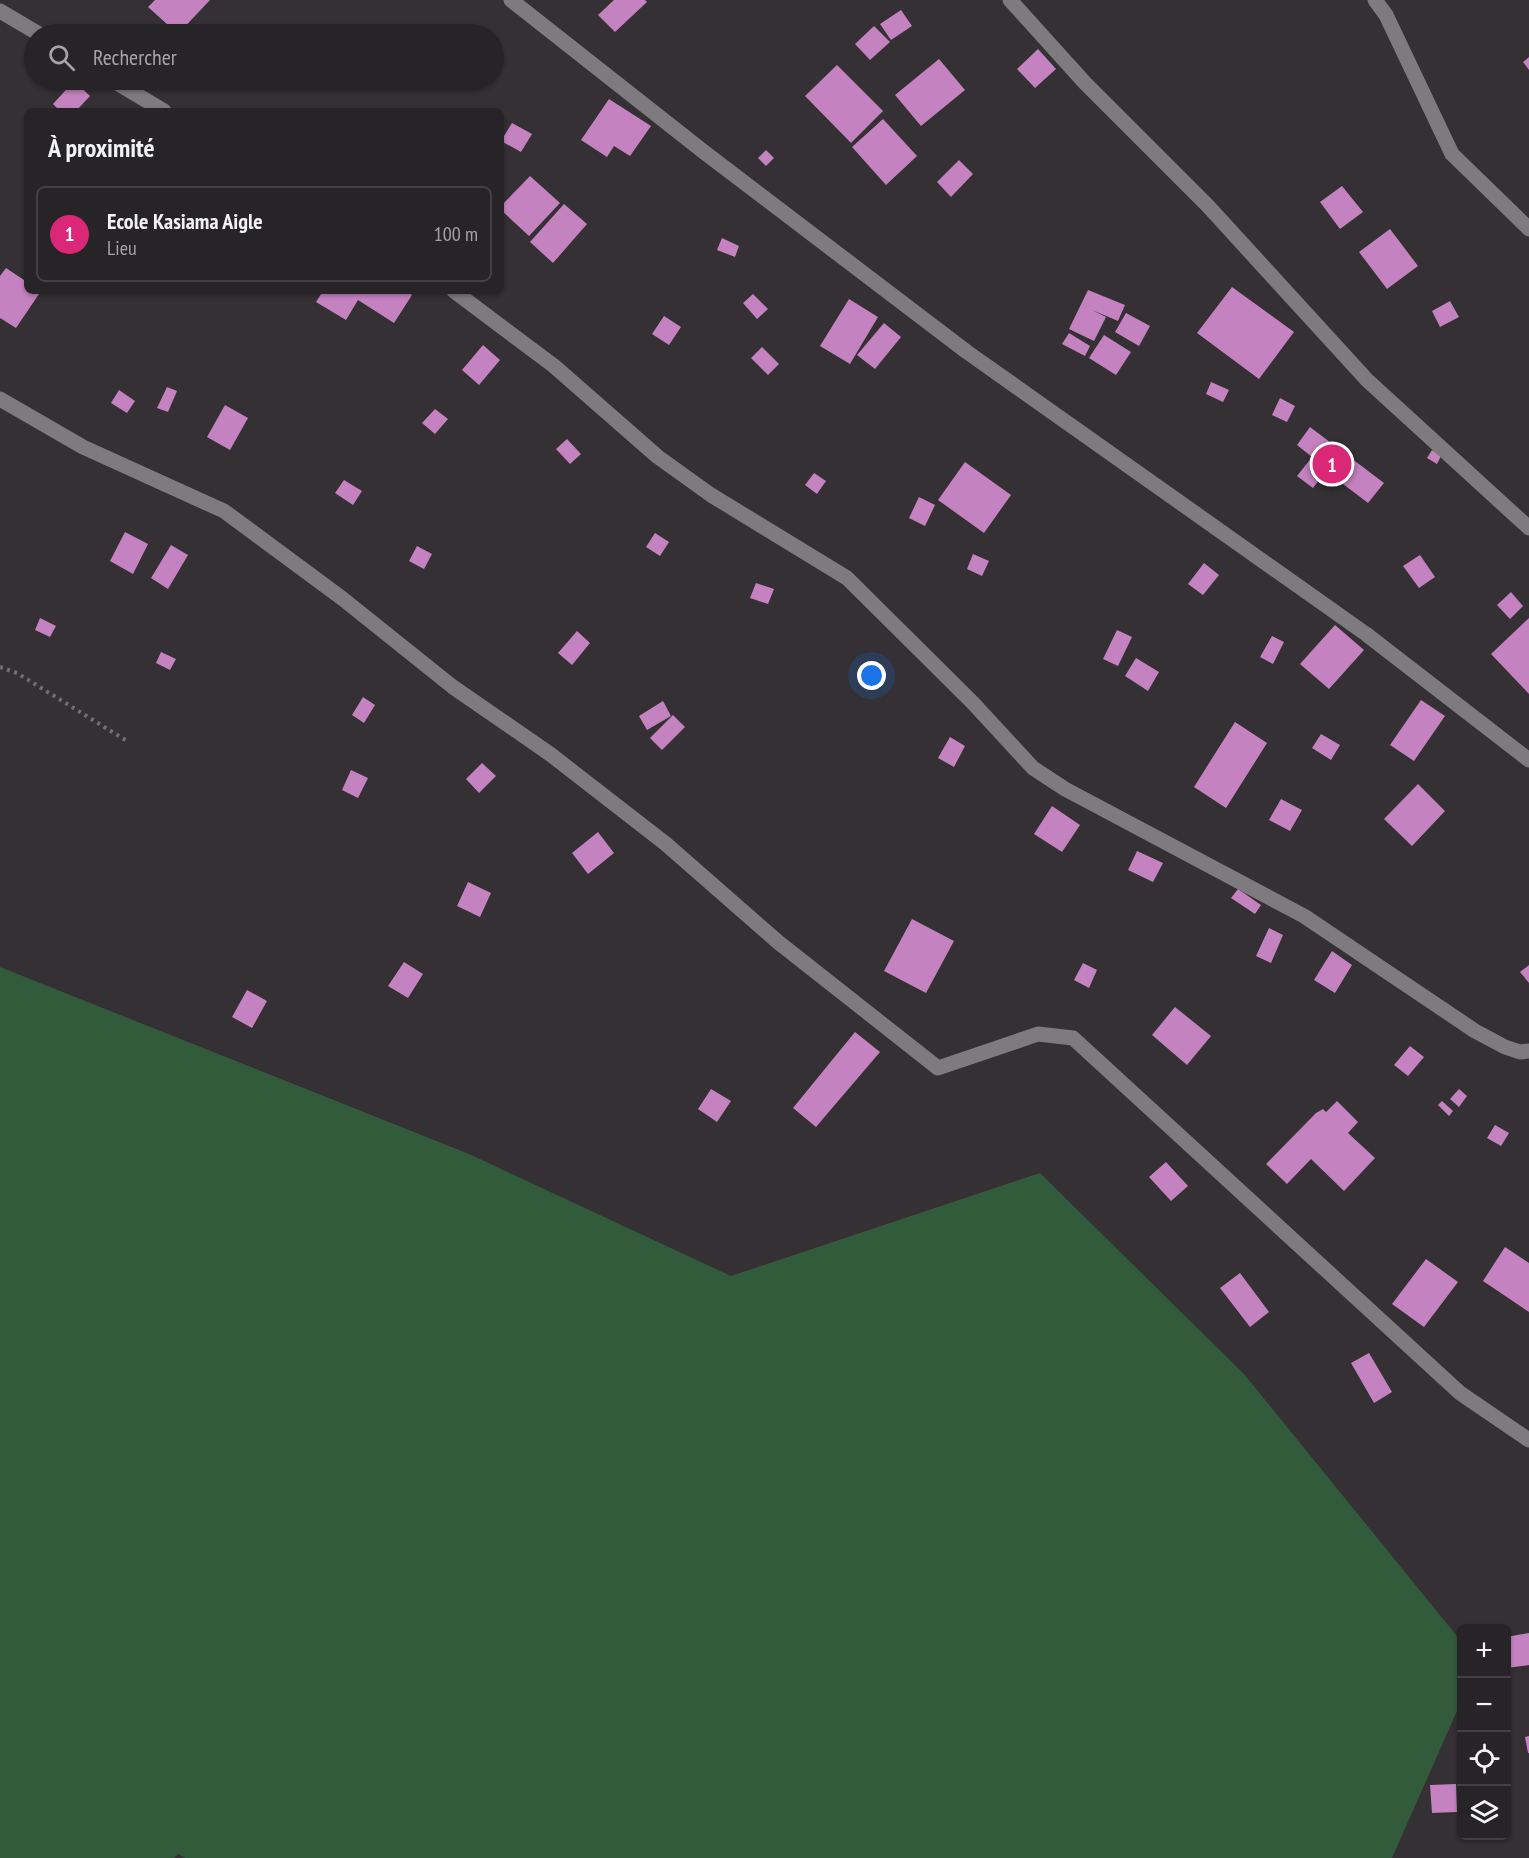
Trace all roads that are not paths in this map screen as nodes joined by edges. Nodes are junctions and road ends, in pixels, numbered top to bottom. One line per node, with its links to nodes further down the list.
1 (511, 0): 12 (street)
2 (1010, 0): 11 (street)
3 (1375, 0): 8 (street)
4 (0, 11): 5 (street)
5 (24, 25)
6 (129, 90): 7 (street)
7 (159, 108)
8 (1529, 229)
9 (458, 294): 13 (street)
10 (0, 399): 14 (street)
11 (1529, 528)
12 (1529, 760)
13 (1529, 1051)
14 (1529, 1440)

